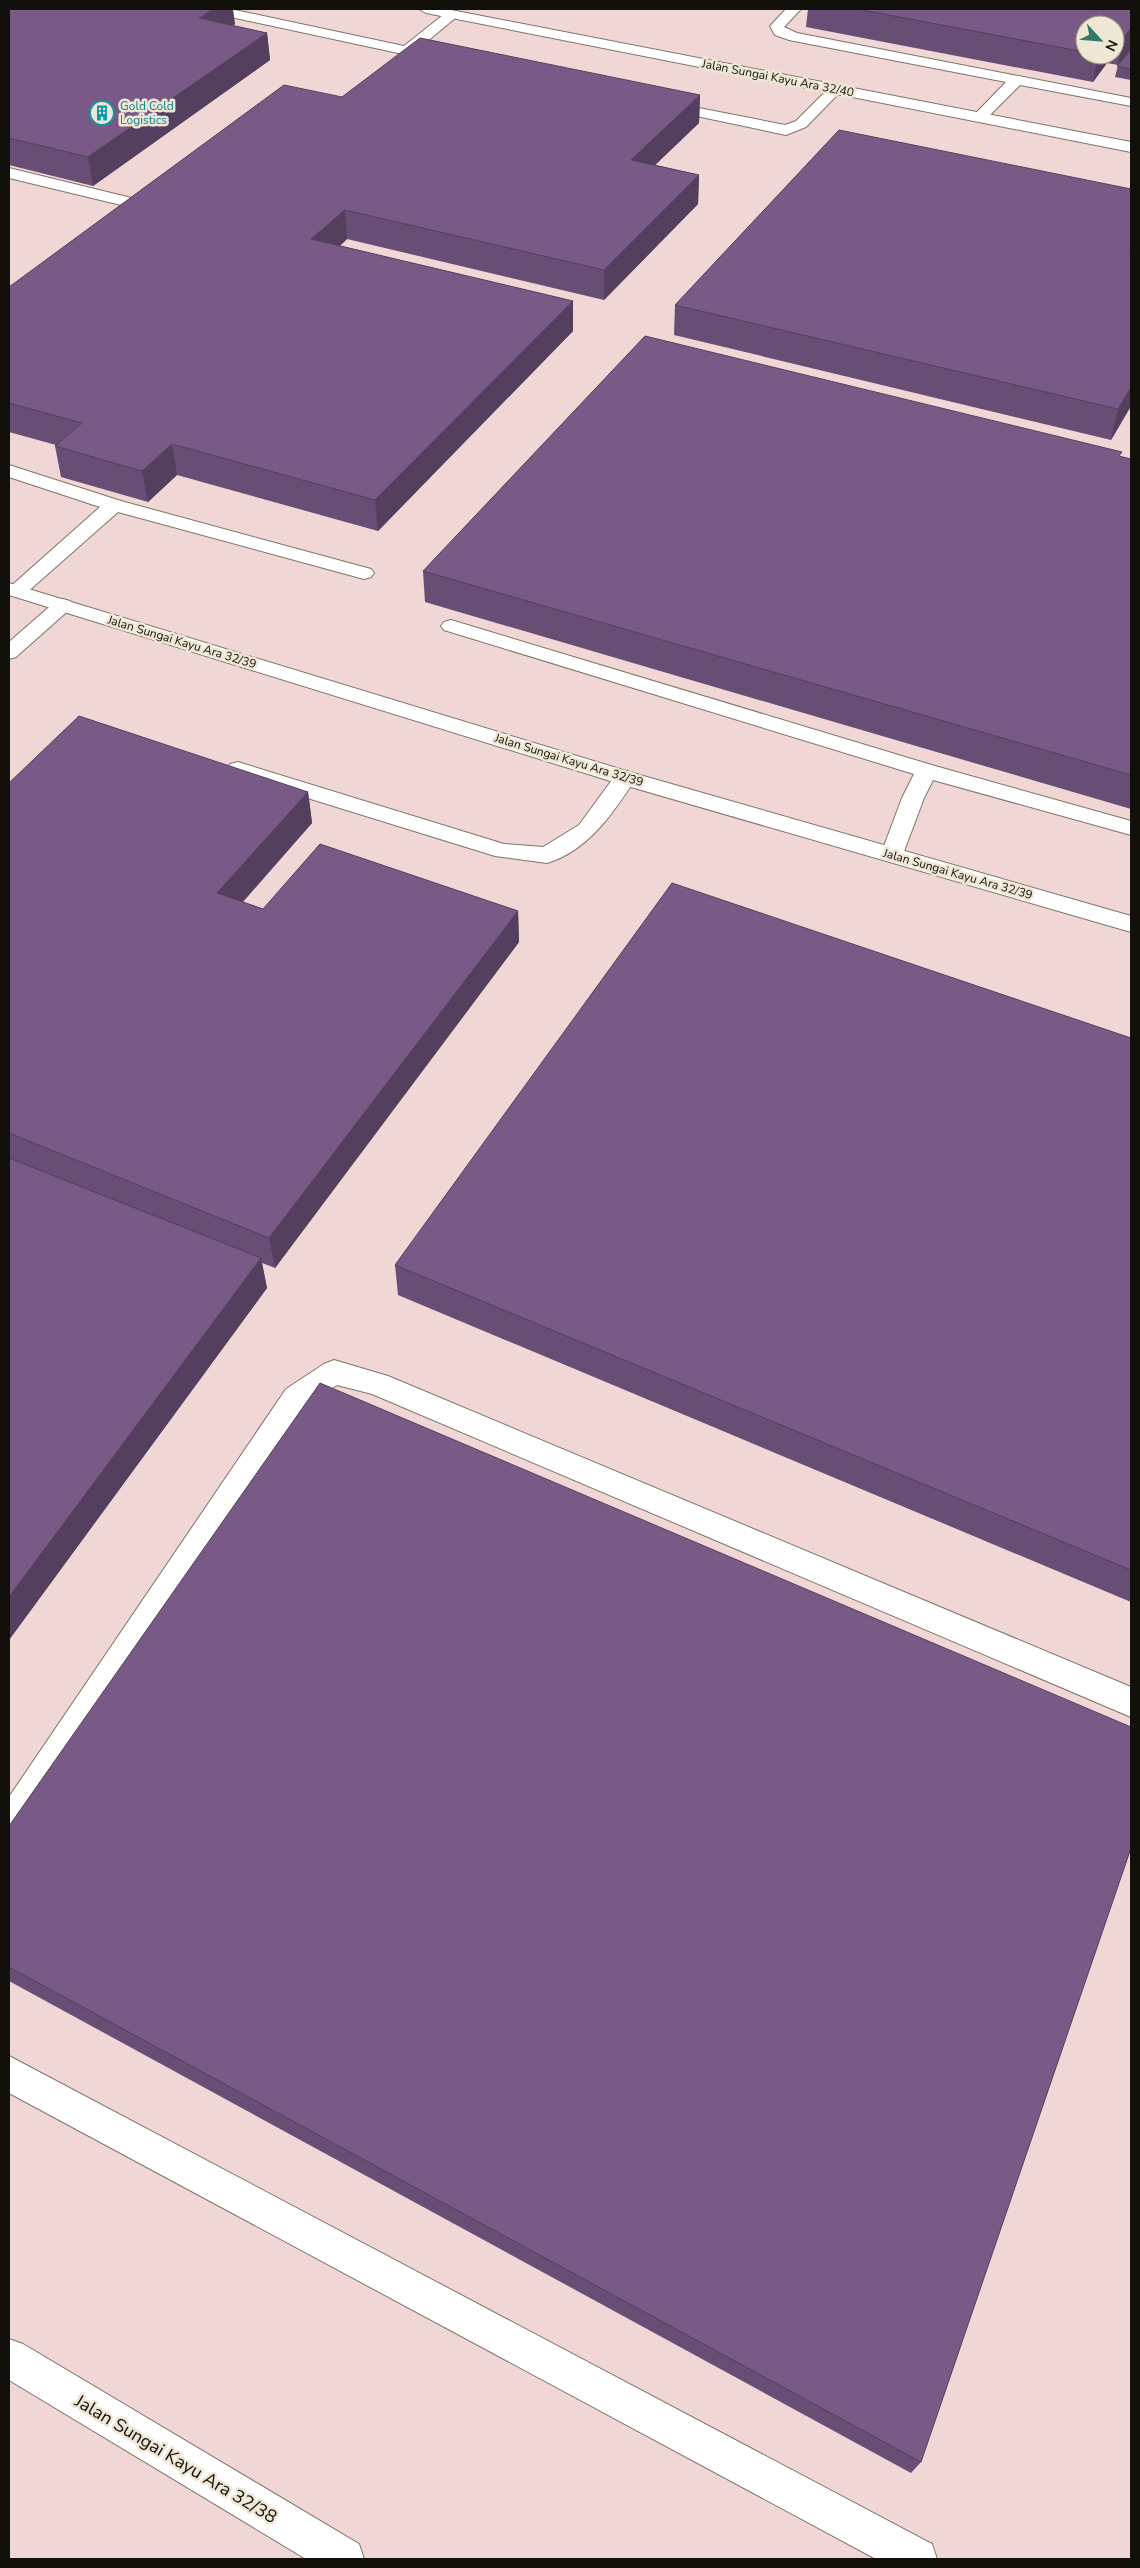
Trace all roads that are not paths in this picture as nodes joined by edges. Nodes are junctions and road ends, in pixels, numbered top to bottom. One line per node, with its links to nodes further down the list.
1 (212, 9): 5 (street)
2 (426, 9): 4 (street, Jalan Sungai Kayu Ara 32/40)
3 (794, 9): 7 (street)
4 (453, 14): 5 (street); 8 (street, Jalan Sungai Kayu Ara 32/40)
5 (407, 51): 6 (street)
6 (456, 62)
7 (1016, 81): 10 (street); 11 (street)
8 (836, 89): 9 (street); 11 (street, Jalan Sungai Kayu Ara 32/40)
9 (650, 102)
10 (1131, 102)
11 (980, 117): 12 (street, Jalan Sungai Kayu Ara 32/40)
12 (1131, 147)
13 (9, 174): 14 (street)
14 (146, 206)
15 (9, 471): 16 (street)
16 (114, 505): 17 (street); 18 (street)
17 (364, 573)
18 (13, 590): 19 (street, Jalan Sungai Kayu Ara 32/39)
19 (63, 605): 21 (street); 24 (street, Jalan Sungai Kayu Ara 32/39)
20 (451, 626): 23 (street)
21 (9, 653)
22 (222, 763): 24 (street)
23 (927, 771): 25 (street); 26 (street)
24 (625, 778): 26 (street, Jalan Sungai Kayu Ara 32/39)
25 (1131, 828)
26 (892, 854): 27 (street, Jalan Sungai Kayu Ara 32/39)
27 (1131, 924)
28 (1131, 1702): 29 (street)
29 (9, 1824)
30 (9, 2074): 33 (street)
31 (9, 2358): 32 (street, Jalan Sungai Kayu Ara 32/38)
32 (344, 2559)
33 (917, 2559)

